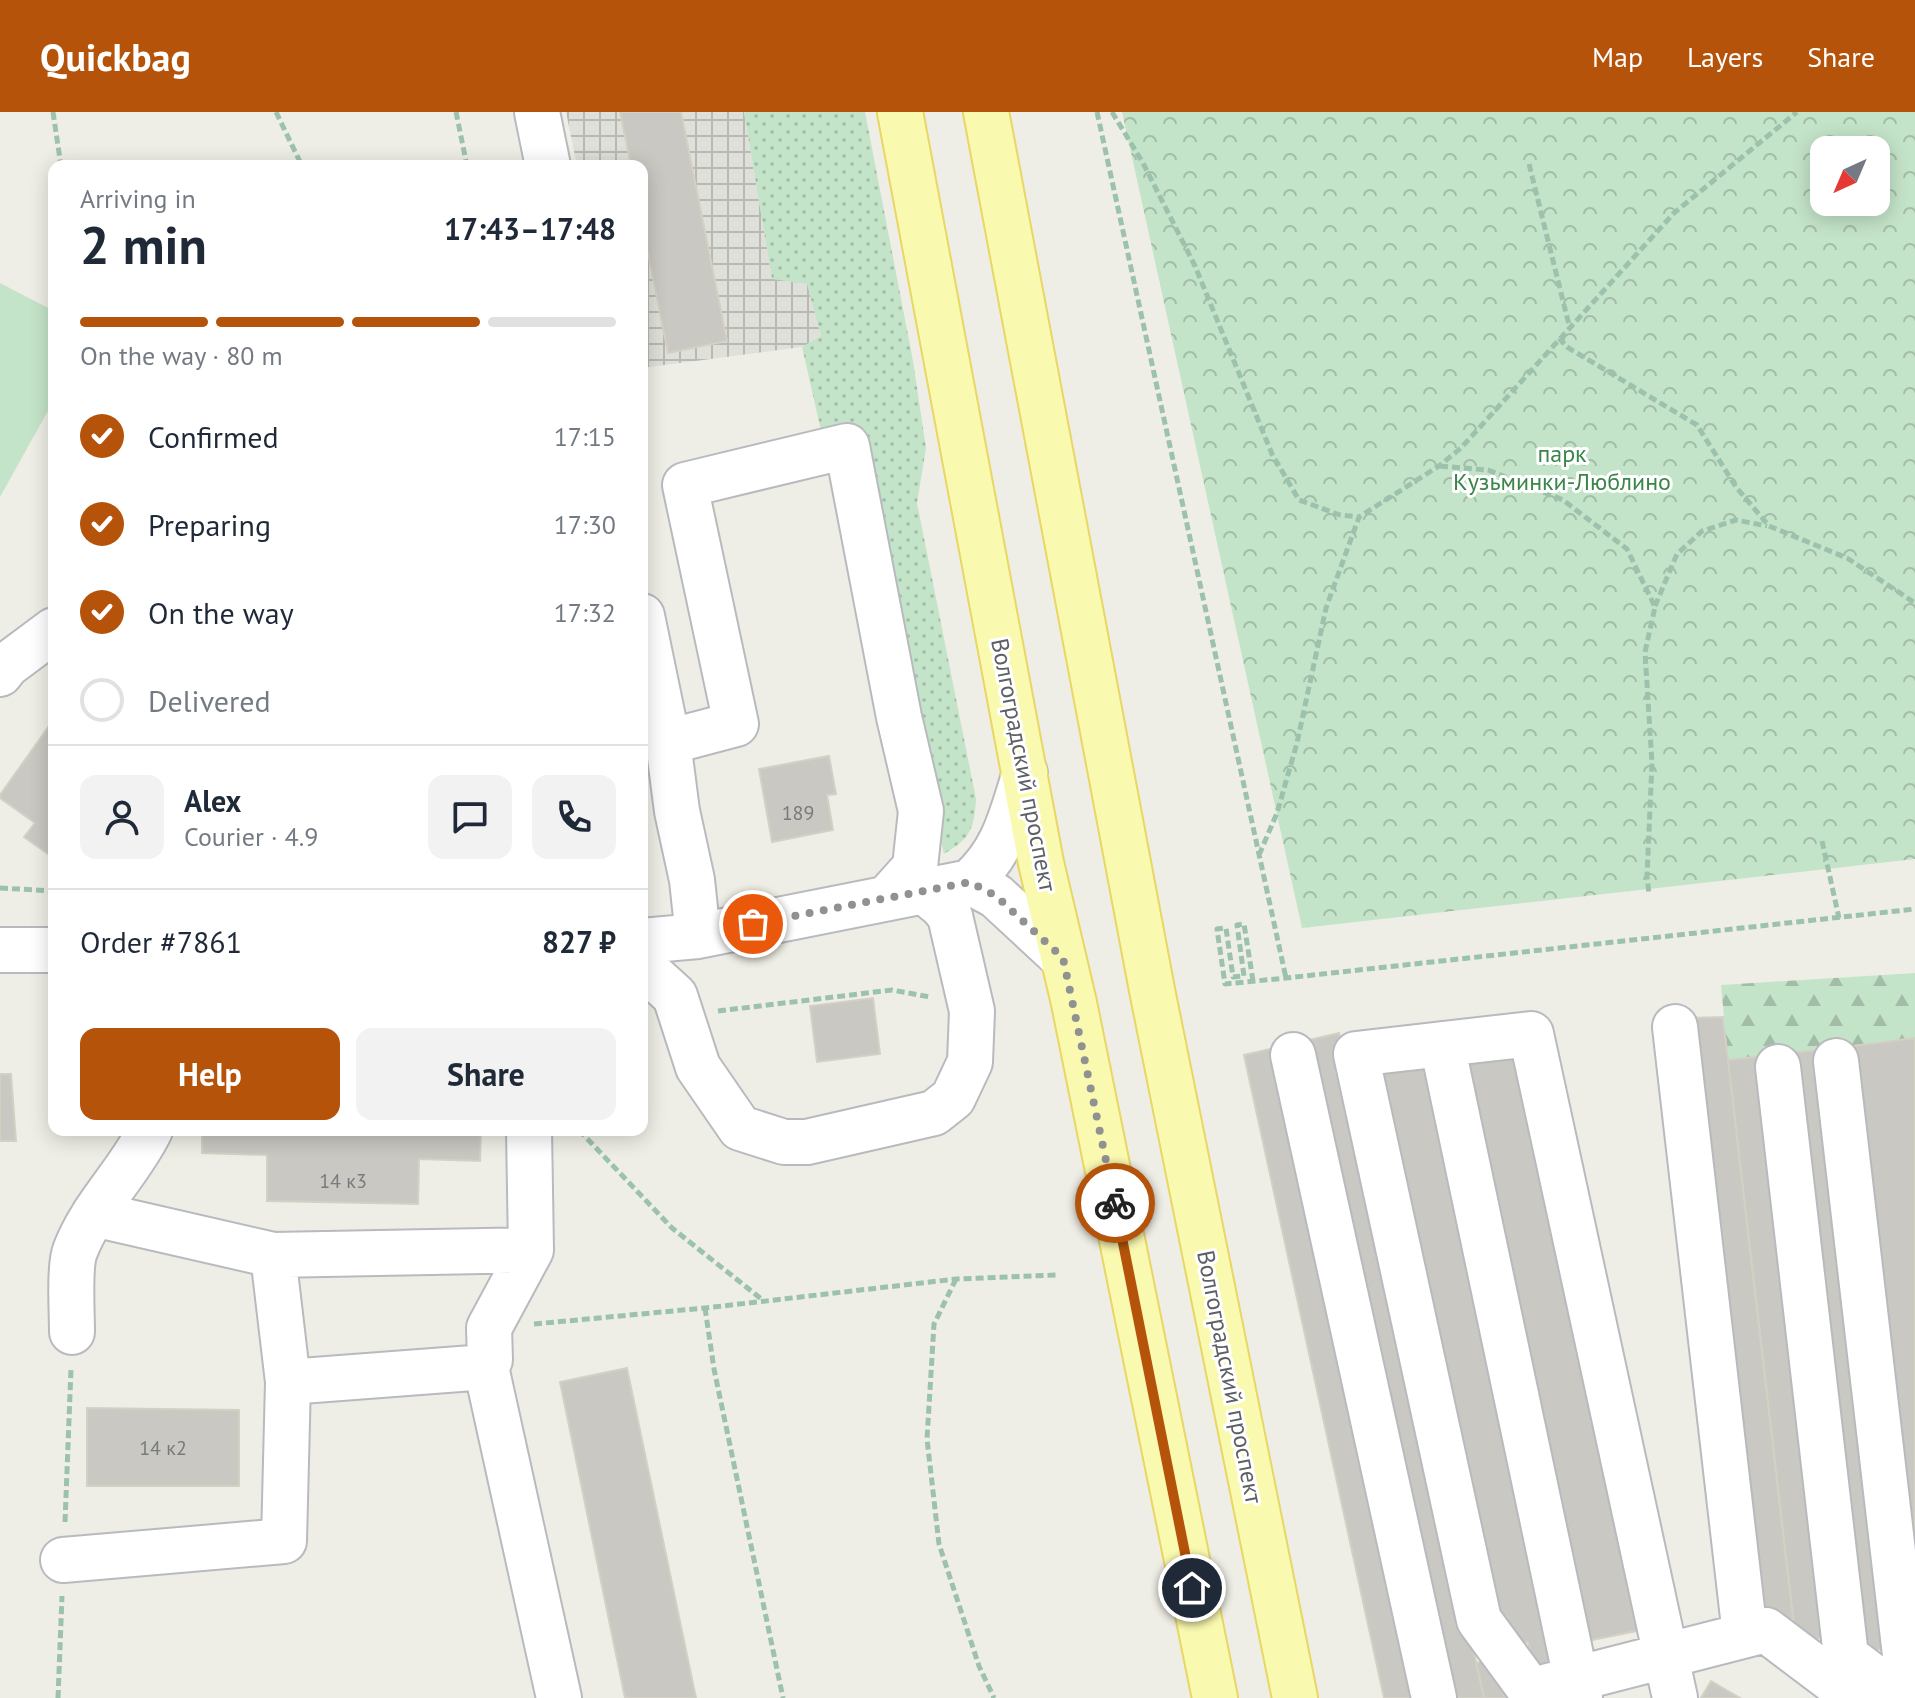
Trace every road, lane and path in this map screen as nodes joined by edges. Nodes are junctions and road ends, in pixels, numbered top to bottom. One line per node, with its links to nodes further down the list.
1 (53, 112): 10 (path)
2 (276, 112): 11 (path)
3 (456, 112): 12 (path)
4 (537, 112): 13 (street)
5 (900, 112): 26 (main road, Волгоградский проспект)
6 (986, 112): 74 (main road, Волгоградский проспект)
7 (1097, 112): 28 (path)
8 (1112, 112): 18 (path)
9 (1797, 112): 15 (path)
10 (60, 160)
11 (299, 160)
12 (466, 160)
13 (547, 160)
14 (1529, 164): 15 (path)
15 (1570, 326): 16 (path)
16 (1559, 338): 17 (path); 19 (path)
17 (1439, 466): 18 (path); 21 (path)
18 (1359, 517): 28 (path)
19 (1769, 526): 20 (path); 21 (path)
20 (1915, 603)
21 (1655, 607): 33 (path)
22 (48, 634): 24 (street)
23 (648, 645): 25 (street)
24 (0, 674)
25 (668, 742): 32 (street); 36 (street)
26 (1025, 773): 29 (street); 40 (main road, Волгоградский проспект)
27 (1822, 841): 35 (path)
28 (1259, 855): 42 (path)
29 (970, 882): 32 (street); 40 (street)
30 (0, 888): 31 (path)
31 (48, 891)
32 (907, 894): 36 (street); 44 (street)
33 (1649, 894)
34 (1915, 909): 35 (path)
35 (1839, 918): 42 (path)
36 (698, 936): 37 (street)
37 (648, 940)
38 (0, 950): 39 (street)
39 (48, 950)
40 (1063, 958): 73 (main road, Волгоградский проспект)
41 (648, 971): 46 (street)
42 (1286, 978): 43 (path)
43 (1253, 981): 43 (path)
44 (971, 1004): 46 (path); 46 (street)
45 (1675, 1027): 65 (street)
46 (686, 1029)
47 (1442, 1044): 66 (street); 67 (street); 68 (street)
48 (1293, 1055): 75 (street)
49 (1836, 1061): 80 (street)
50 (1778, 1067): 79 (street)
51 (147, 1136): 54 (street)
52 (529, 1136): 55 (street)
53 (585, 1136): 59 (path)
54 (94, 1214): 56 (street); 61 (street)
55 (531, 1250): 56 (street); 62 (street)
56 (273, 1255): 63 (street)
57 (1057, 1275): 58 (path)
58 (956, 1279): 59 (path); 72 (path)
59 (765, 1301): 60 (path)
60 (705, 1308): 62 (path); 71 (path)
61 (72, 1332): 64 (path)
62 (488, 1348): 63 (street); 70 (street)
63 (288, 1382): 64 (street)
64 (63, 1560): 69 (path)
65 (1745, 1635): 66 (street); 78 (street)
66 (1666, 1656): 67 (street); 76 (street); 77 (street)
67 (1578, 1688): 68 (street)
68 (1531, 1694)
69 (58, 1698)
70 (559, 1698)
71 (783, 1698)
72 (994, 1698)
73 (1215, 1698)
74 (1295, 1698)
75 (1434, 1698)
76 (1639, 1698)
77 (1675, 1698)
78 (1856, 1698)
79 (1901, 1698)
80 (1910, 1698)

